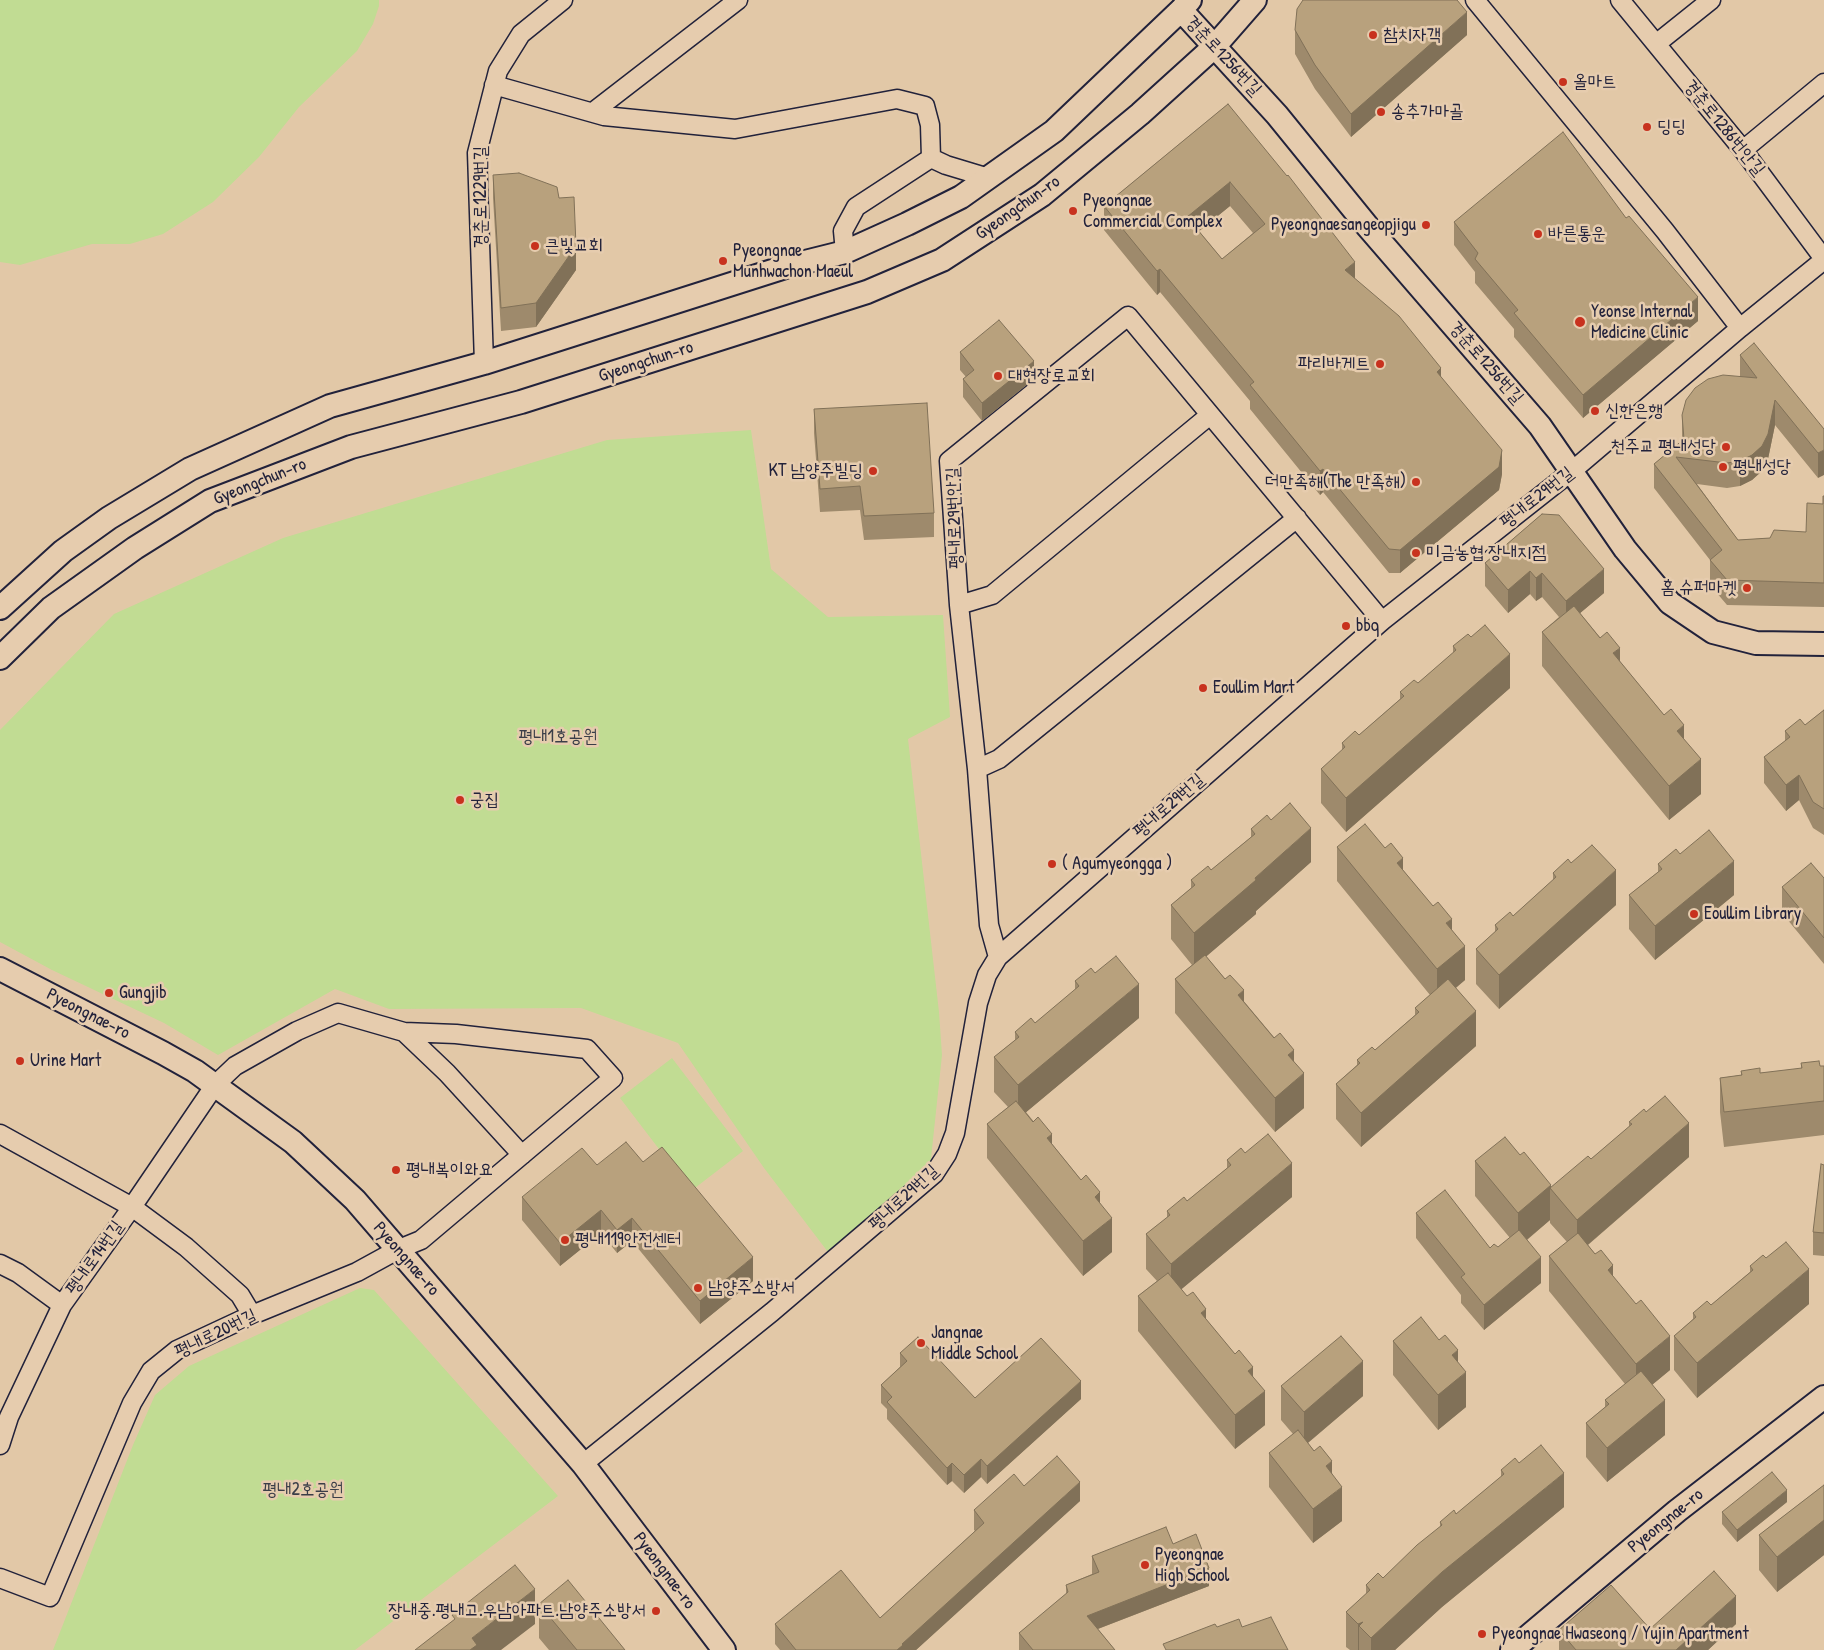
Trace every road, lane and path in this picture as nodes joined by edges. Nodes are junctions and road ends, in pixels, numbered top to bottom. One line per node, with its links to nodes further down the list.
1 (563, 0): 11 (street, 경춘로1229번길)
2 (738, 0): 12 (street)
3 (1255, 0): 9 (street, Gyeongchun-ro)
4 (1475, 0): 18 (street)
5 (1620, 0): 8 (street, 경춘로1286번안길)
6 (1710, 0): 8 (street)
7 (1185, 5): 9 (street, 경춘로1256번길); 15 (street)
8 (1656, 44): 13 (street, 경춘로1286번안길)
9 (1214, 47): 21 (street, 경춘로1256번길); 27 (street, Gyeongchun-ro)
10 (1824, 83): 13 (street)
11 (494, 85): 12 (street); 19 (street, 경춘로1229번길)
12 (593, 112): 14 (street)
13 (1743, 150): 17 (street, 경춘로1286번안길)
14 (931, 158): 15 (street); 16 (street)
15 (989, 178): 16 (street)
16 (845, 252): 19 (street)
17 (1824, 260): 18 (street, 평내로29번길)
18 (1740, 328): 21 (street, 평내로29번길)
19 (484, 362): 24 (street)
20 (1210, 415): 22 (street, 평내로29번안길); 23 (street); 23 (street, 평내로29번안길)
21 (1572, 471): 25 (street, 평내로29번길); 26 (street, 경춘로1256번길)
22 (1297, 518): 25 (street, 평내로29번안길); 28 (street)
23 (959, 606): 28 (street, 평내로29번안길)
24 (0, 608)
25 (1382, 621): 29 (street, 평내로29번길)
26 (1824, 644)
27 (0, 658)
28 (977, 768): 29 (street, 평내로29번안길)
29 (998, 957): 43 (street, 평내로29번길)
30 (0, 970): 32 (street, Pyeongnae-ro)
31 (404, 1032): 32 (street, 평내로14번길); 34 (street); 34 (street, 평내로20번길)
32 (215, 1085): 35 (street, 평내로14번길); 36 (street, Pyeongnae-ro)
33 (0, 1134): 35 (street)
34 (522, 1155): 36 (street, 평내로20번길)
35 (132, 1207): 38 (street, 평내로14번길); 39 (street)
36 (399, 1249): 39 (street, 평내로20번길); 43 (street, Pyeongnae-ro)
37 (0, 1264): 38 (street)
38 (62, 1306): 41 (street, 평내로14번길)
39 (252, 1316): 44 (street, 평내로20번길)
40 (1824, 1397): 46 (street, Pyeongnae-ro)
41 (5, 1414): 42 (street, 평내로14번길)
42 (0, 1445)
43 (583, 1464): 45 (street, Pyeongnae-ro)
44 (0, 1578)
45 (724, 1650)
46 (1512, 1650)

